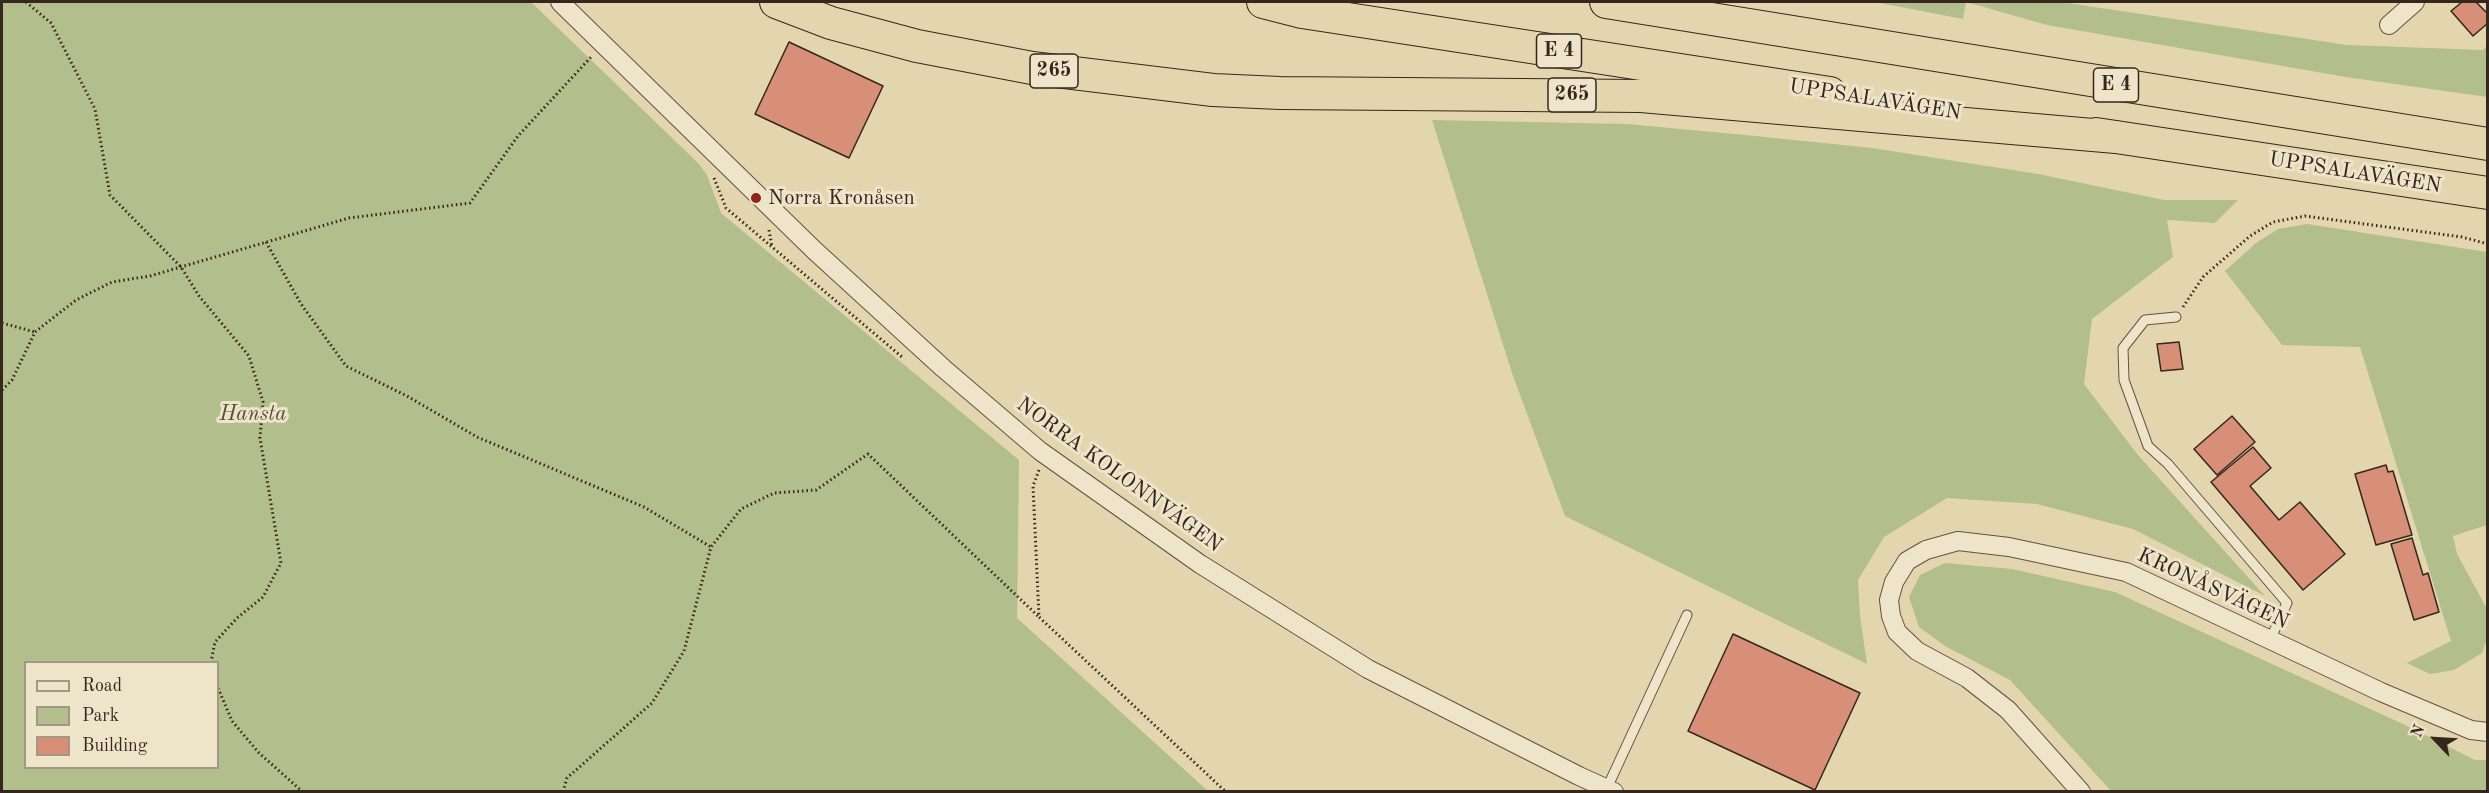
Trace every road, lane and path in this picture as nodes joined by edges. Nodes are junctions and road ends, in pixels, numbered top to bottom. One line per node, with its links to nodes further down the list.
1 (27, 2): 14 (path)
2 (560, 2): 27 (street, NORRA KOLONNVÄGEN)
3 (776, 2): 9 (highway, 265)
4 (1263, 2): 9 (highway, UPPSALAVÄGEN / E 4)
5 (1606, 2): 10 (highway, E 4)
6 (2415, 2): 7 (street)
7 (2389, 25)
8 (594, 53): 12 (path)
9 (2116, 137): 11 (highway, UPPSALAVÄGEN / E 4)
10 (2487, 144)
11 (2487, 193)
12 (266, 242): 14 (path); 20 (path)
13 (2487, 244): 15 (path)
14 (181, 267): 17 (path); 24 (path)
15 (2176, 317): 23 (lane)
16 (2, 323): 17 (path)
17 (36, 332): 18 (path)
18 (2, 390)
19 (1040, 468): 22 (path)
20 (711, 547): 22 (path); 29 (path)
21 (1687, 615): 27 (lane)
22 (1040, 617): 30 (path)
23 (2270, 640): 26 (street, KRONÅSVÄGEN); 31 (street, KRONÅSVÄGEN)
24 (211, 661)
25 (219, 690): 28 (path)
26 (2487, 732)
27 (1611, 790)
28 (303, 792)
29 (563, 792)
30 (1226, 792)
31 (2081, 792)

